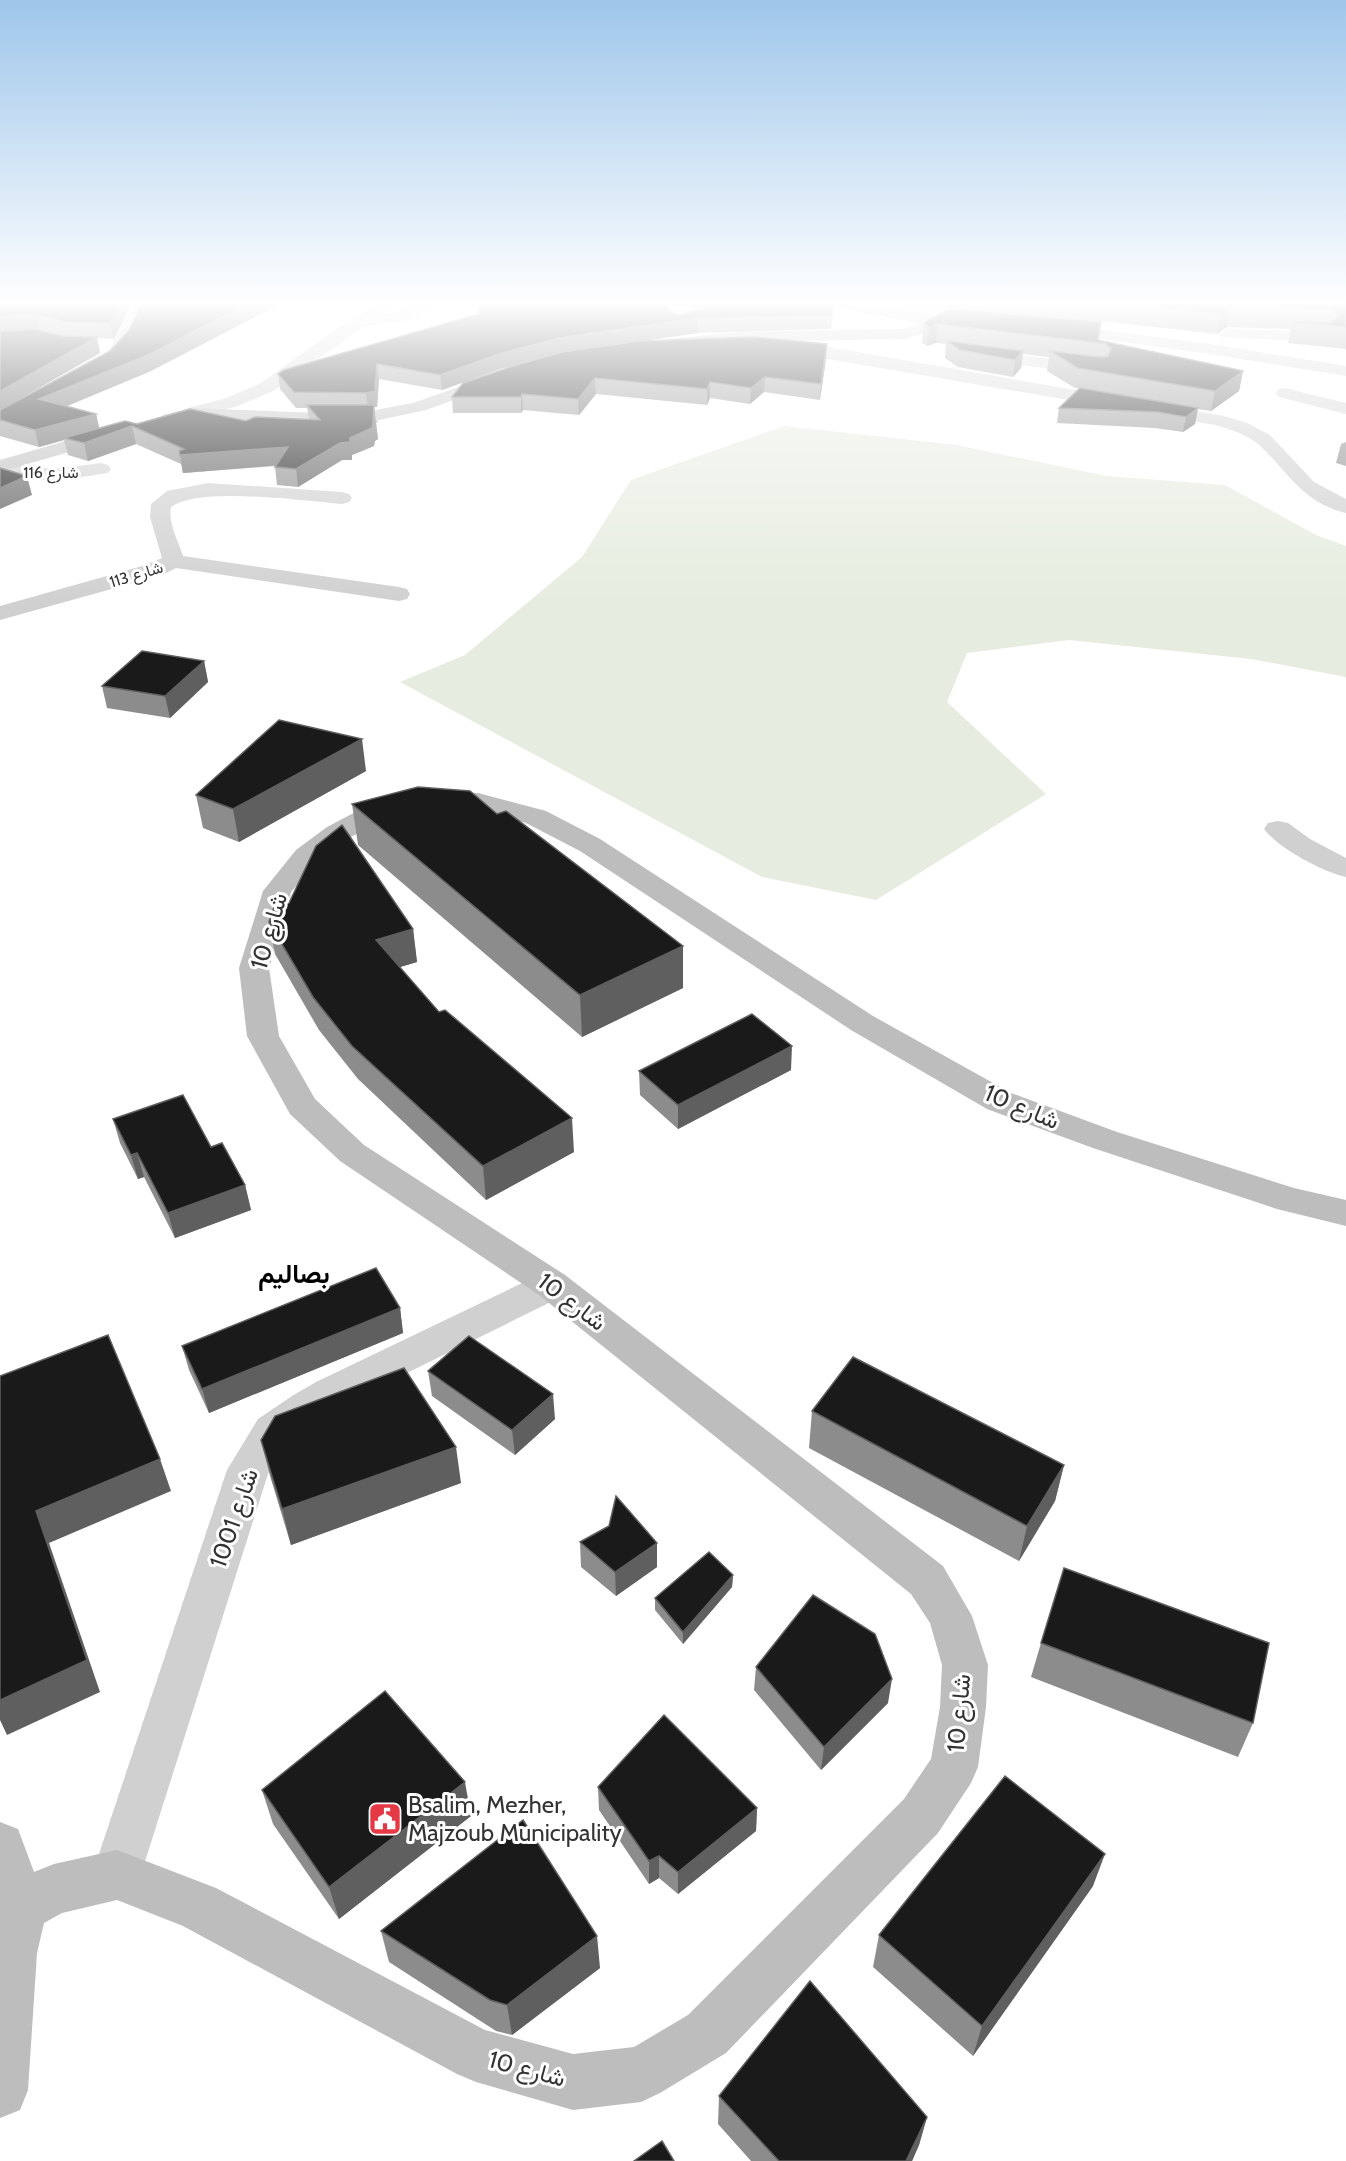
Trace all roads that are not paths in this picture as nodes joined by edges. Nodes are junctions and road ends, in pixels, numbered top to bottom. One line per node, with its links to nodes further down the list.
1 (225, 404): 6 (street)
2 (426, 404): 6 (main road)
3 (1126, 404): 12 (street)
4 (1326, 404): 5 (street)
5 (1346, 409)
6 (191, 413): 7 (main road)
7 (146, 426)
8 (127, 430): 9 (main road)
9 (0, 468): 10 (street, شارع 116)
10 (101, 469)
11 (342, 498): 13 (street, شارع 113)
12 (1346, 507)
13 (173, 561): 14 (street); 15 (street, شارع 113)
14 (399, 594)
15 (0, 613)
16 (1278, 830): 17 (street)
17 (1346, 869)
18 (1346, 1213): 19 (main road, شارع 10)
19 (552, 1285): 21 (street, شارع 1001); 21 (main road, شارع 10)
20 (0, 1847): 22 (main road)
21 (117, 1875): 22 (main road)
22 (22, 1907): 23 (main road)
23 (0, 2090)

